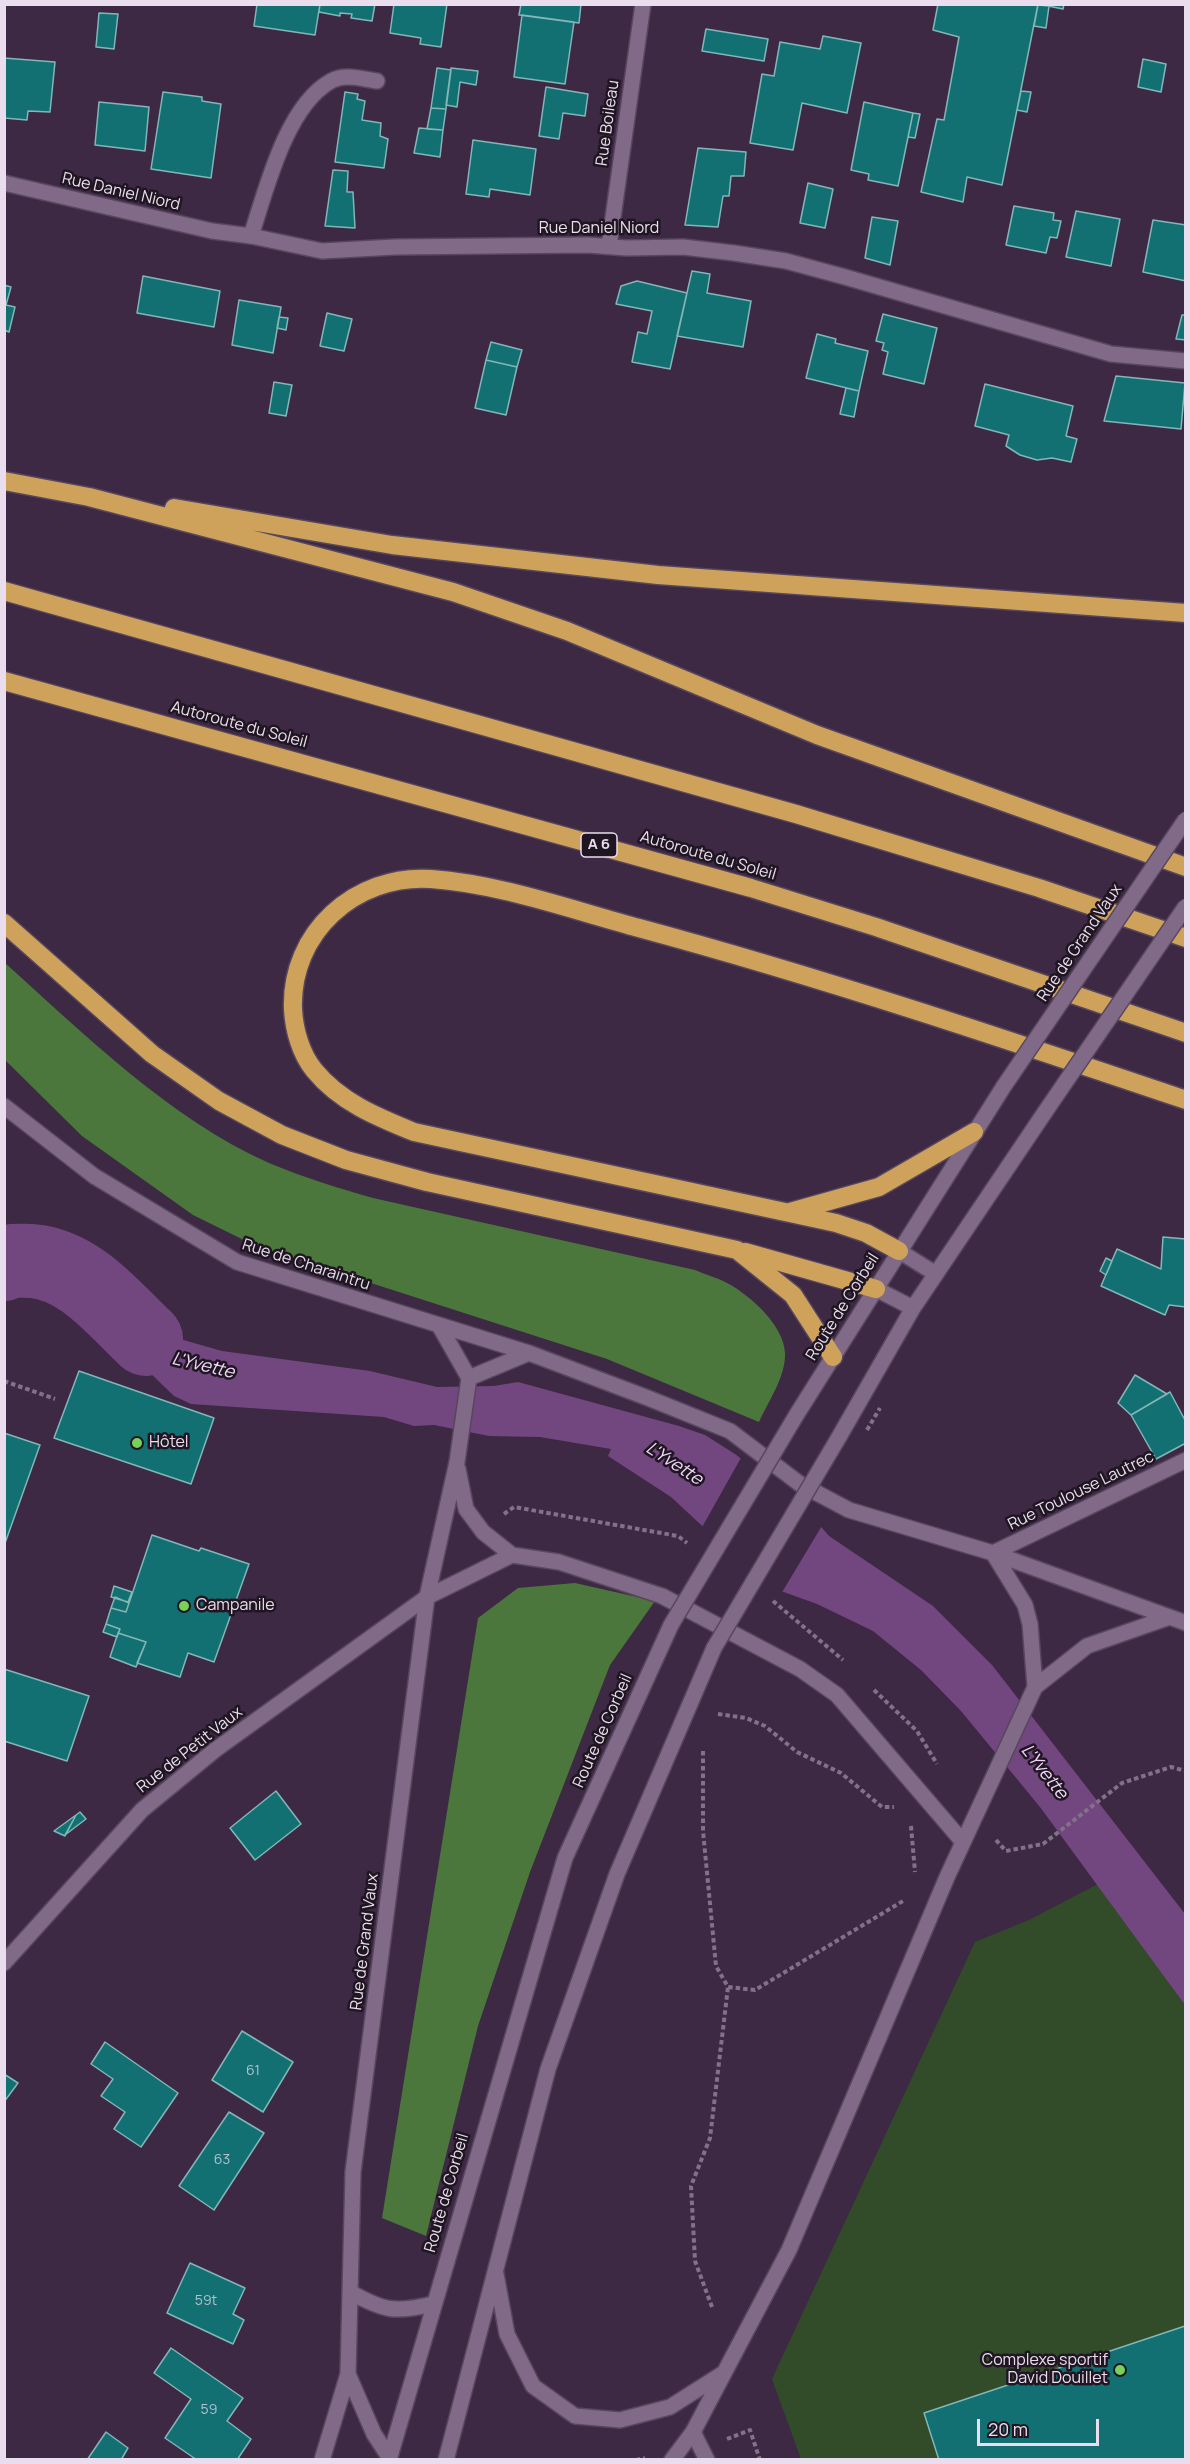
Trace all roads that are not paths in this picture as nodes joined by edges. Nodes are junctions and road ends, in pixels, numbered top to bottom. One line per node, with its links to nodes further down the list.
1 (643, 4): 5 (street, Rue Boileau)
2 (377, 81): 4 (street)
3 (4, 183): 4 (street, Rue Daniel Niord)
4 (250, 236): 5 (street, Rue Daniel Niord)
5 (609, 246): 6 (street, Rue Daniel Niord)
6 (1185, 361)
7 (4, 481): 8 (highway)
8 (89, 497): 10 (highway); 13 (highway)
9 (4, 591): 16 (highway)
10 (1185, 613)
11 (4, 681): 17 (highway, Autoroute du Soleil / A 6)
12 (1185, 819): 18 (street, Rue de Grand Vaux, bridge)
13 (1185, 867)
14 (1185, 906): 25 (street, bridge)
15 (4, 923): 23 (highway)
16 (1185, 938)
17 (1185, 1033)
18 (1004, 1086): 21 (street, Route de Corbeil)
19 (1185, 1100): 22 (highway)
20 (4, 1106): 28 (street, Rue de Charaintru)
21 (974, 1132): 22 (highway); 24 (street, Route de Corbeil)
22 (788, 1213): 24 (highway)
23 (737, 1250): 26 (highway); 30 (highway)
24 (900, 1251): 25 (street); 26 (street, Route de Corbeil)
25 (936, 1274): 27 (street)
26 (876, 1289): 27 (street); 30 (street, Route de Corbeil)
27 (913, 1308): 42 (street, bridge)
28 (440, 1327): 29 (street, Rue de Charaintru); 31 (street)
29 (529, 1353): 31 (street); 34 (street, Rue de Charaintru)
30 (833, 1357): 44 (street, Route de Corbeil, bridge)
31 (469, 1378): 33 (street)
32 (1185, 1460): 34 (street, Rue Toulouse Lautrec)
33 (457, 1462): 35 (street); 36 (street, Rue de Grand Vaux)
34 (993, 1553): 37 (street, Rue de Charaintru); 39 (street)
35 (512, 1555): 36 (street, Rue de Petit Vaux); 40 (street)
36 (427, 1597): 41 (street, Rue de Petit Vaux); 43 (street, Rue de Grand Vaux)
37 (1167, 1618): 38 (street, Rue de Charaintru); 39 (street)
38 (1185, 1623)
39 (1035, 1687): 40 (street)
40 (963, 1842): 45 (street)
41 (4, 1963)
42 (496, 2274): 45 (street); 50 (street)
43 (350, 2292): 44 (street); 46 (street, Rue de Grand Vaux)
44 (433, 2304): 48 (street, Route de Corbeil)
45 (725, 2373): 47 (street)
46 (348, 2374): 48 (street, Rue de Grand Vaux); 49 (street, Rue de Grand Vaux)
47 (693, 2432): 51 (street); 52 (street)
48 (389, 2458)
49 (322, 2460)
50 (446, 2460)
51 (672, 2460)
52 (707, 2460)

